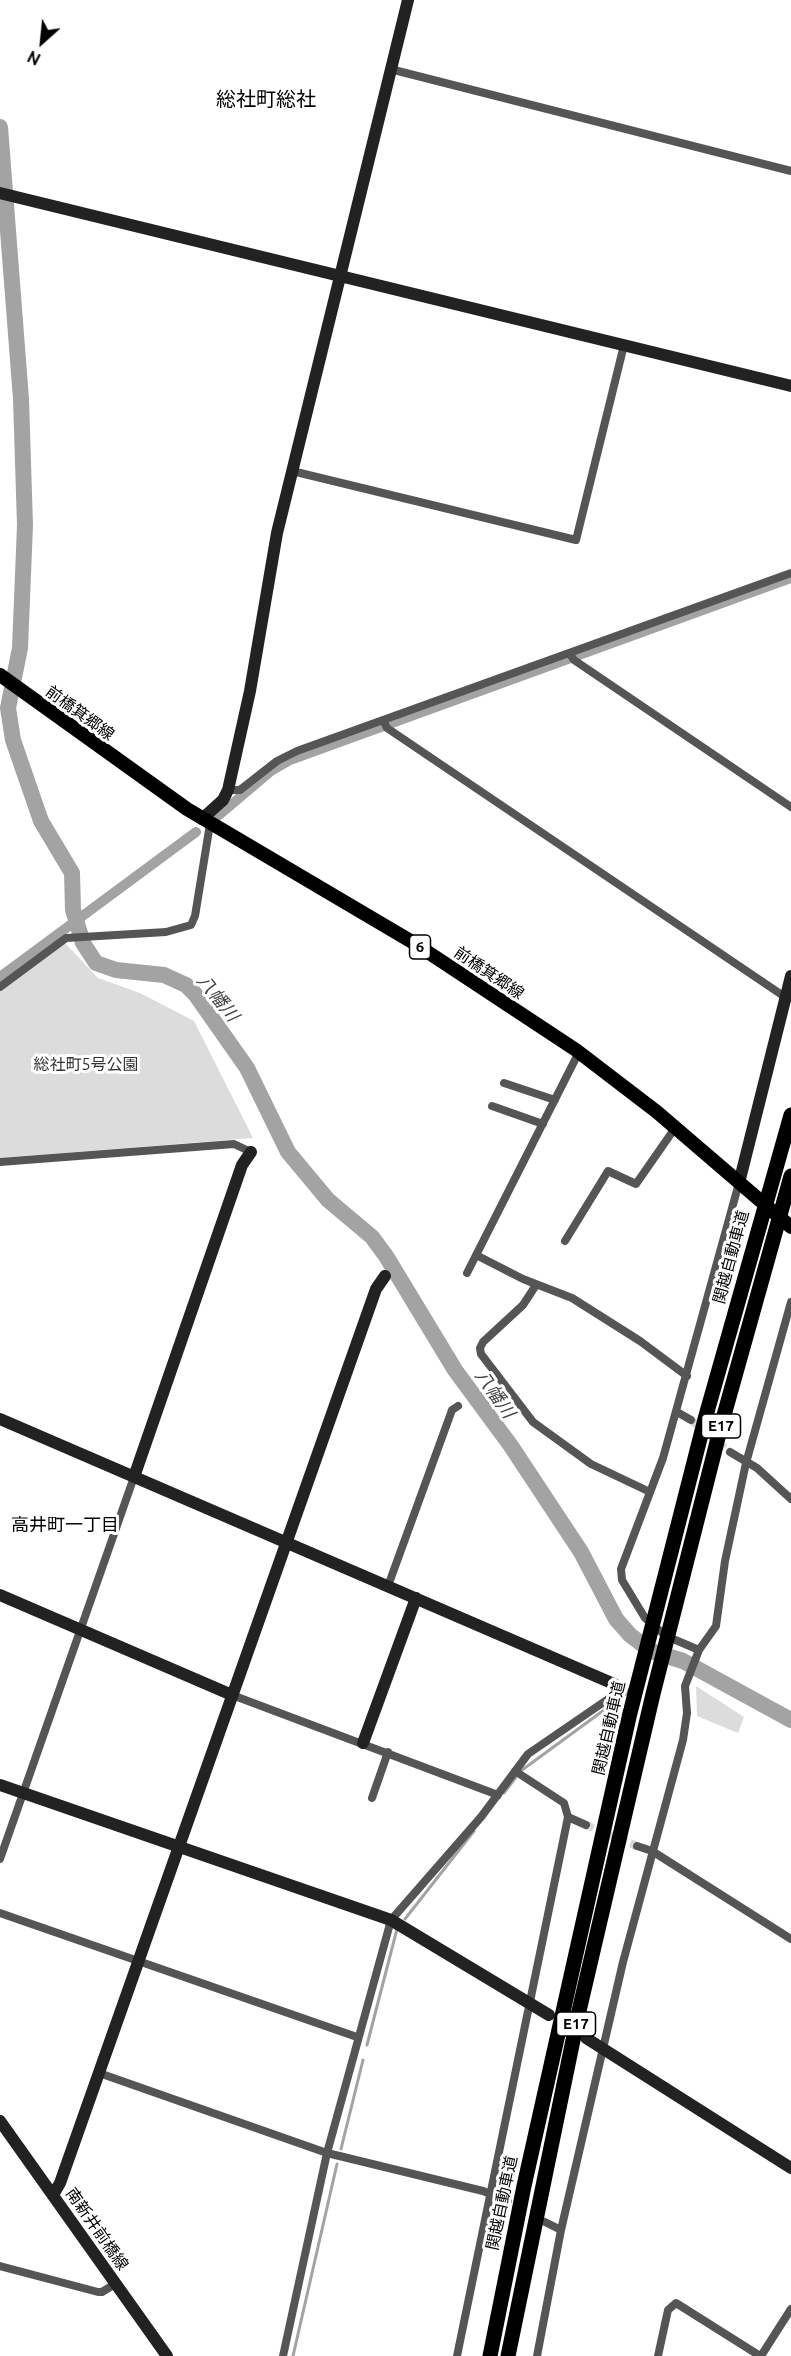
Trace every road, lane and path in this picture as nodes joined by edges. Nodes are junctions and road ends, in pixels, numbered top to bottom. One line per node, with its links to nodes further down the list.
1 (408, 0): 2 (street)
2 (390, 69): 3 (street); 5 (street)
3 (791, 171)
4 (0, 194): 5 (street)
5 (339, 275): 6 (street); 8 (street)
6 (624, 345): 7 (street); 8 (street)
7 (791, 386)
8 (292, 471): 13 (street)
9 (791, 573): 10 (street)
10 (569, 653): 12 (street); 14 (street)
11 (2, 676): 15 (main road, 前橋箕郷線 / 6)
12 (382, 720): 13 (street); 18 (street)
13 (228, 790): 15 (street)
14 (791, 807)
15 (206, 821): 17 (street); 19 (main road, 前橋箕郷線 / 6)
16 (791, 976): 18 (street)
17 (0, 987)
18 (788, 999): 29 (street)
19 (579, 1052): 21 (street); 25 (main road, 前橋箕郷線 / 6)
20 (504, 1083): 21 (street)
21 (555, 1100): 24 (street)
22 (492, 1106): 24 (street)
23 (791, 1115): 92 (highway, 関越自動車道 / E17)
24 (543, 1124): 32 (street)
25 (675, 1128): 29 (main road, 前橋箕郷線 / 6); 31 (street)
26 (251, 1152): 27 (street); 44 (street)
27 (0, 1162)
28 (791, 1176): 30 (highway, 関越自動車道)
29 (739, 1183): 30 (main road, 前橋箕郷線 / 6); 37 (street)
30 (783, 1228): 93 (highway, 関越自動車道 / E17)
31 (565, 1241)
32 (478, 1256): 33 (street); 35 (street)
33 (467, 1273)
34 (385, 1276): 47 (street)
35 (536, 1285): 37 (street); 45 (street)
36 (791, 1302): 43 (street)
37 (687, 1376): 39 (street)
38 (458, 1406): 48 (street)
39 (677, 1412): 41 (street); 45 (street)
40 (0, 1419): 44 (street)
41 (691, 1419)
42 (730, 1452): 43 (street)
43 (746, 1463): 46 (street); 52 (street)
44 (134, 1477): 47 (street); 51 (street)
45 (650, 1492): 52 (street)
46 (791, 1499)
47 (286, 1542): 48 (street); 54 (street)
48 (388, 1586): 50 (street)
49 (0, 1595): 51 (street)
50 (416, 1598): 53 (street); 55 (street)
51 (80, 1630): 54 (street); 59 (street)
52 (698, 1653): 66 (street)
53 (614, 1684): 57 (street)
54 (232, 1695): 55 (street); 65 (street)
55 (363, 1743): 56 (street)
56 (388, 1752): 60 (street); 61 (street)
57 (515, 1771): 60 (street); 62 (street)
58 (0, 1785): 59 (street)
59 (23, 1792): 65 (street); 67 (street)
60 (498, 1795): 69 (street)
61 (372, 1798)
62 (568, 1816): 63 (street); 72 (street)
63 (586, 1825)
64 (637, 1846): 66 (street)
65 (178, 1848): 69 (street); 71 (street)
66 (652, 1851): 70 (street); 76 (street)
67 (0, 1858)
68 (0, 1913): 71 (street)
69 (391, 1920): 72 (street); 74 (street)
70 (791, 1939)
71 (138, 1961): 74 (street); 77 (street)
72 (530, 2003): 73 (street); 81 (street)
73 (549, 2015)
74 (357, 2037): 79 (street)
75 (586, 2038): 76 (street)
76 (603, 2049): 80 (street); 85 (street)
77 (99, 2073): 79 (street); 82 (street)
78 (0, 2121): 82 (street, 南新井前橋線)
79 (327, 2153): 81 (street); 90 (street)
80 (791, 2168)
81 (489, 2193): 83 (street); 91 (street)
82 (52, 2195): 87 (street, 南新井前橋線)
83 (508, 2201)
84 (545, 2222): 85 (street)
85 (561, 2230): 94 (street)
86 (0, 2266): 87 (street)
87 (115, 2284): 89 (street, 南新井前橋線)
88 (791, 2309): 96 (street)
89 (167, 2356)
90 (283, 2356)
91 (458, 2356)
92 (490, 2356)
93 (508, 2356)
94 (537, 2356)
95 (658, 2356): 96 (street)
96 (760, 2356)

